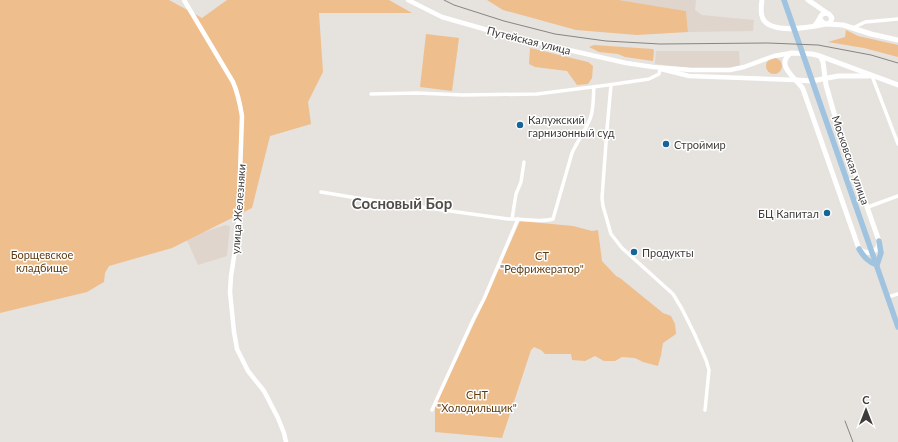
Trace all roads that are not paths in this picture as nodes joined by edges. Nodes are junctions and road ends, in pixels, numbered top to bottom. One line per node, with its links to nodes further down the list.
1 (184, 0): 40 (street, улица Железняки)
2 (408, 0): 15 (street, Путейская улица)
3 (762, 0): 10 (main road)
4 (784, 0): 33 (main road, Московская улица)
5 (809, 1): 6 (main road); 7 (main road)
6 (829, 14): 7 (main road); 9 (main road); 11 (main road)
7 (820, 18): 9 (main road); 10 (main road)
8 (898, 19): 11 (street)
9 (826, 24): 10 (main road); 11 (main road)
10 (812, 27)
11 (851, 27): 12 (main road)
12 (898, 40)
13 (791, 53): 14 (main road, Путейская улица); 15 (street, Путейская улица); 19 (main road)
14 (820, 56): 17 (main road, Путейская улица); 18 (main road)
15 (653, 67): 16 (street, Путейская улица)
16 (660, 69): 19 (street, Путейская улица); 20 (street)
17 (872, 76): 18 (main road, Путейская улица); 21 (main road, Путейская улица); 24 (street)
18 (825, 79): 19 (main road, Путейская улица); 28 (main road)
19 (796, 80): 32 (main road)
20 (612, 85): 22 (street); 39 (street)
21 (898, 85)
22 (594, 87): 23 (street); 30 (street)
23 (371, 94)
24 (898, 144)
25 (524, 162): 29 (street)
26 (321, 192): 29 (street)
27 (898, 196): 28 (street)
28 (868, 207): 31 (main road)
29 (512, 219): 30 (street)
30 (518, 219): 38 (street)
31 (879, 241): 33 (main road); 34 (main road)
32 (859, 249): 33 (main road); 34 (main road)
33 (872, 252): 34 (main road, Московская улица)
34 (877, 266): 36 (main road, Московская улица)
35 (898, 294): 36 (street)
36 (888, 298): 37 (main road, Московская улица)
37 (898, 327)
38 (432, 410)
39 (705, 410)
40 (286, 442)

